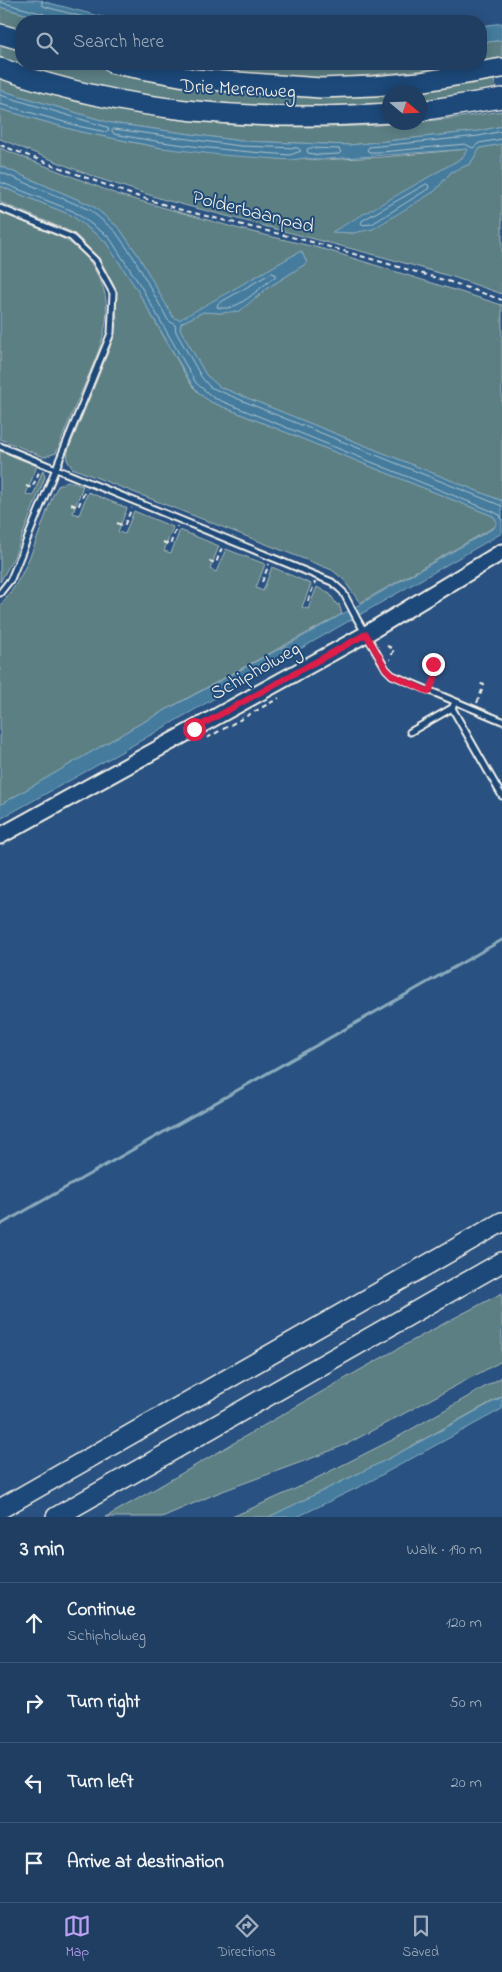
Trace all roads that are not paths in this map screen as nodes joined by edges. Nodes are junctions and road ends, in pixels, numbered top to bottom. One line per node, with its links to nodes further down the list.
1 (0, 34): 2 (highway)
2 (15, 38)
3 (0, 68): 8 (highway, Drie Merenweg)
4 (502, 68): 5 (highway, Drie Merenweg)
5 (147, 70)
6 (502, 98): 7 (highway)
7 (427, 109)
8 (382, 114)
9 (0, 208): 11 (lane)
10 (0, 446): 11 (lane)
11 (57, 469): 13 (lane); 14 (lane)
12 (502, 552): 14 (main road, Schipholweg)
13 (0, 593)
14 (366, 634): 15 (lane); 20 (main road, Schipholweg)
15 (455, 702): 16 (lane); 17 (lane)
16 (452, 708): 18 (lane); 19 (lane)
17 (502, 721)
18 (410, 732)
19 (502, 796)
20 (0, 836)
21 (502, 1222): 23 (highway)
22 (502, 1262): 24 (highway)
23 (0, 1509)
24 (56, 1517)

